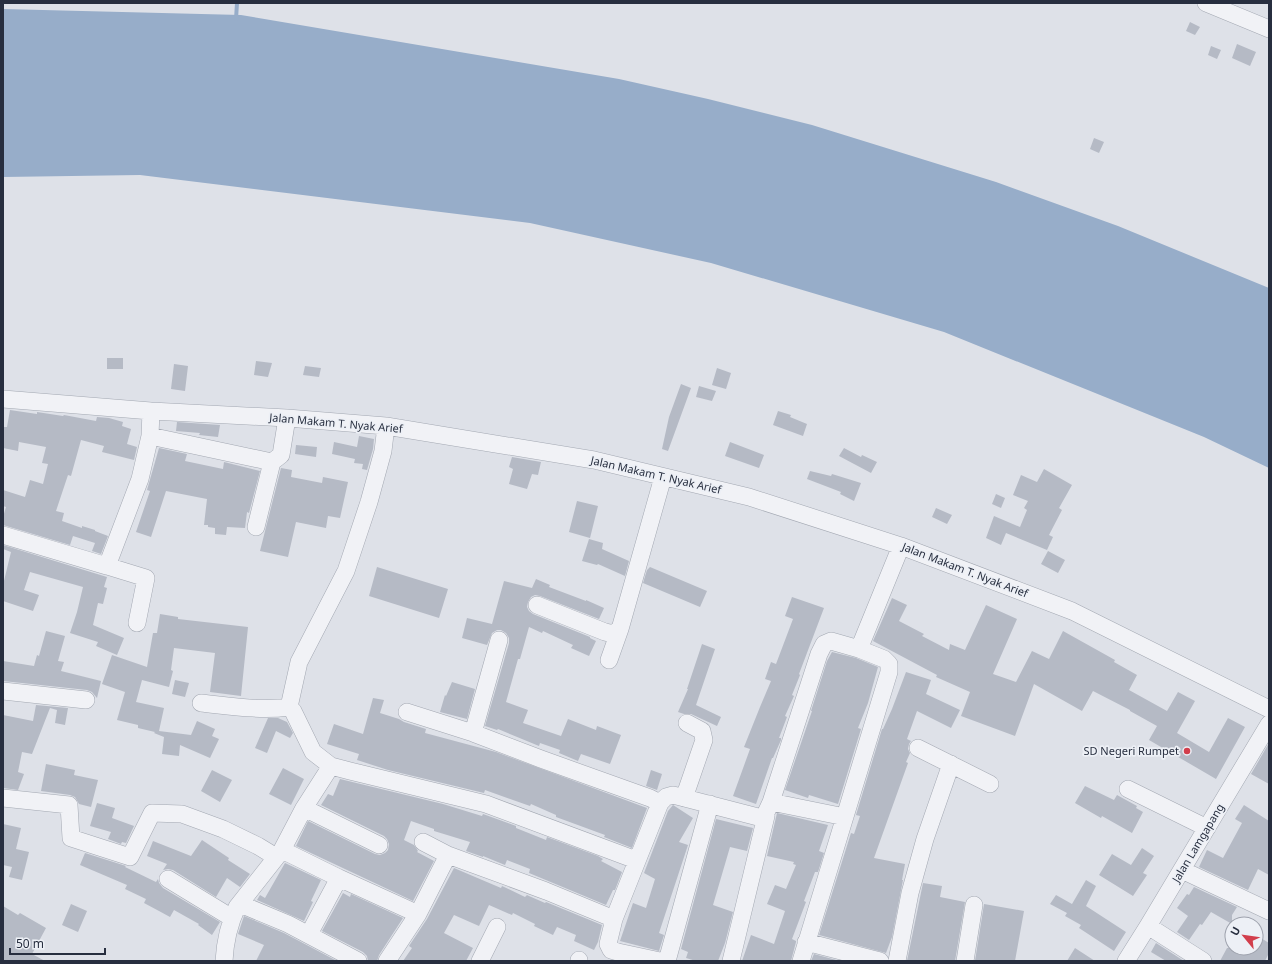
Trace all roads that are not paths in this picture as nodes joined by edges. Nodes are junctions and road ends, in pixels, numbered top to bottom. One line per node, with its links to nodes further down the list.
1 (1211, 4): 2 (street)
2 (1269, 29)
3 (3, 399): 4 (street, Jalan Makam T. Nyak Arief)
4 (151, 411): 5 (street, Jalan Makam T. Nyak Arief); 7 (street)
5 (287, 418): 6 (street, Jalan Makam T. Nyak Arief); 8 (street)
6 (386, 426): 9 (street, Jalan Makam T. Nyak Arief); 23 (street)
7 (150, 436): 8 (street); 13 (street)
8 (272, 462): 10 (street)
9 (663, 477): 12 (street, Jalan Makam T. Nyak Arief); 16 (street)
10 (256, 527)
11 (3, 535): 13 (street)
12 (901, 546): 18 (street); 24 (street, Jalan Makam T. Nyak Arief)
13 (107, 566): 15 (street)
14 (537, 605): 16 (street)
15 (137, 623)
16 (620, 629): 19 (street)
17 (499, 640): 28 (street)
18 (859, 649): 39 (street); 40 (street)
19 (609, 660)
20 (3, 691): 21 (street)
21 (86, 700)
22 (201, 703): 23 (street)
23 (289, 707): 31 (street)
24 (1269, 709)
25 (406, 712): 28 (street)
26 (687, 723): 35 (street)
27 (1269, 724): 41 (street, Jalan Lamgapang)
28 (473, 733): 36 (street)
29 (918, 748): 30 (street)
30 (951, 764): 32 (street); 68 (street)
31 (331, 766): 38 (street); 46 (street)
32 (990, 784)
33 (1128, 789): 41 (street)
34 (3, 798): 44 (street)
35 (684, 798): 36 (street); 37 (street)
36 (660, 803): 46 (street)
37 (710, 804): 39 (street); 64 (street)
38 (304, 808): 43 (street); 44 (street)
39 (769, 809): 40 (street); 65 (street)
40 (845, 817): 58 (street)
41 (1207, 828): 47 (street, Jalan Lamgapang)
42 (423, 842): 45 (street)
43 (379, 845)
44 (279, 854): 48 (street); 51 (street)
45 (448, 855): 53 (street); 54 (street)
46 (636, 860): 54 (street)
47 (1182, 870): 52 (street); 55 (street, Jalan Lamgapang)
48 (339, 878): 53 (street); 57 (street)
49 (168, 880): 51 (street)
50 (974, 905): 69 (street)
51 (236, 911): 57 (street); 59 (street)
52 (1269, 911)
53 (418, 914): 61 (street)
54 (614, 918): 63 (street)
55 (1148, 926): 70 (street, Jalan Lamgapang); 71 (street)
56 (497, 927): 62 (street)
57 (309, 934): 60 (street)
58 (806, 942): 66 (street); 67 (street)
59 (224, 961)
60 (358, 961)
61 (387, 961)
62 (480, 961)
63 (660, 961)
64 (667, 961)
65 (731, 961)
66 (801, 961)
67 (880, 961)
68 (897, 961)
69 (965, 961)
70 (1126, 961)
71 (1203, 961)

